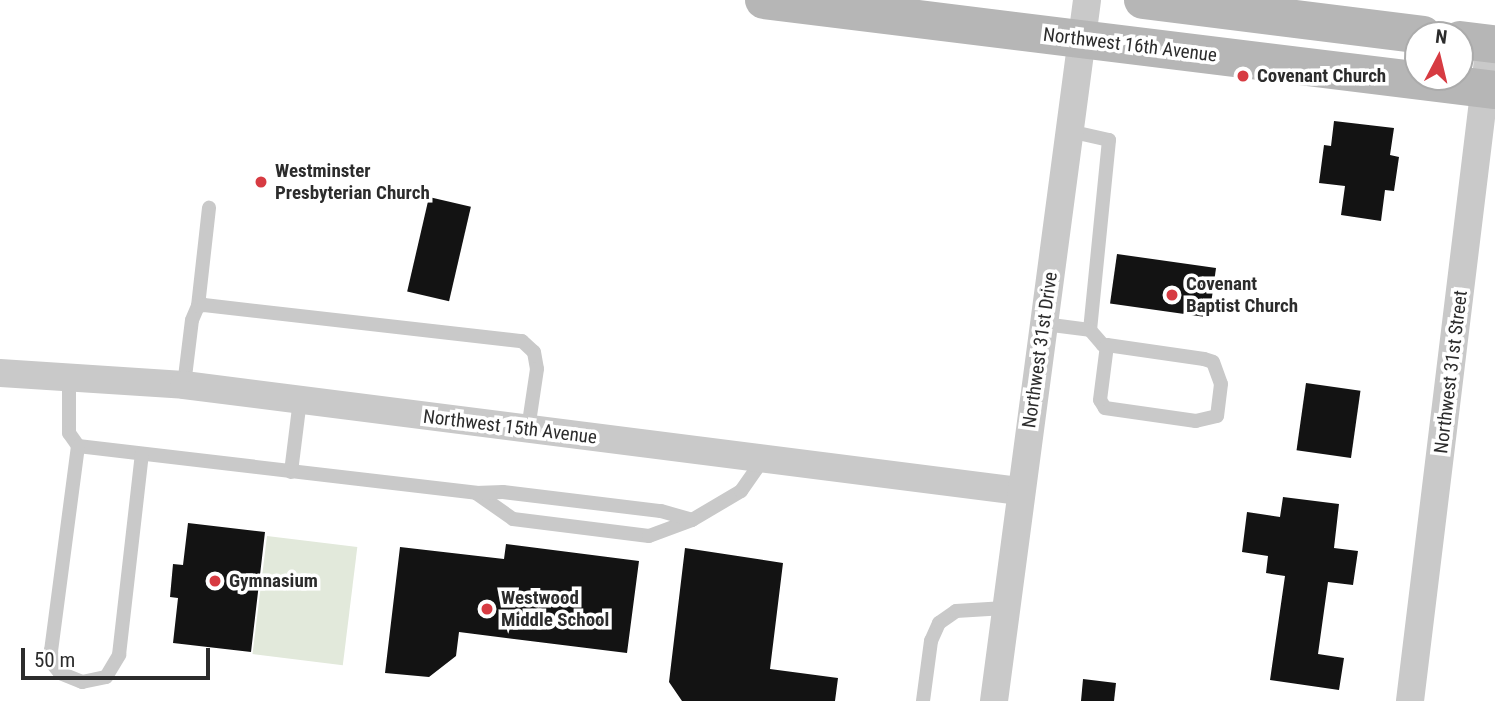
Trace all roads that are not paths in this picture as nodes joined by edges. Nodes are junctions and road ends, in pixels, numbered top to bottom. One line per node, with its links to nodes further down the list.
1 (764, 0): 6 (main road, Northwest 16th Avenue)
2 (1087, 0): 6 (street, Northwest 31st Drive)
3 (1143, 0): 4 (main road)
4 (1236, 6): 5 (main road); 8 (street)
5 (1404, 32)
6 (1081, 39): 8 (main road, Northwest 16th Avenue); 10 (street, Northwest 31st Drive)
7 (1482, 43): 9 (street, Northwest 31st Street)
8 (1229, 57): 9 (main road, Northwest 16th Avenue)
9 (1489, 90): 31 (street, Northwest 31st Street)
10 (1069, 131): 13 (street, Northwest 31st Drive); 14 (lane)
11 (209, 208): 12 (lane)
12 (198, 306): 18 (lane); 20 (lane)
13 (1044, 324): 14 (lane); 25 (street, Northwest 31st Drive)
14 (1090, 330): 15 (lane)
15 (1107, 345): 15 (lane)
16 (0, 373): 17 (street, Northwest 15th Avenue)
17 (69, 377): 18 (street, Northwest 15th Avenue); 21 (lane)
18 (184, 385): 19 (street, Northwest 15th Avenue)
19 (300, 400): 20 (street, Northwest 15th Avenue); 24 (lane)
20 (528, 429): 23 (street, Northwest 15th Avenue)
21 (78, 446): 22 (lane); 22 (lane)
22 (142, 454): 24 (lane)
23 (763, 459): 25 (street, Northwest 15th Avenue); 27 (lane)
24 (291, 471): 26 (lane)
25 (1020, 491): 28 (street, Northwest 31st Drive)
26 (476, 493): 27 (lane); 27 (lane)
27 (692, 520)
28 (1005, 608): 29 (lane); 30 (street, Northwest 31st Drive)
29 (923, 701)
30 (994, 701)
31 (1410, 701)

